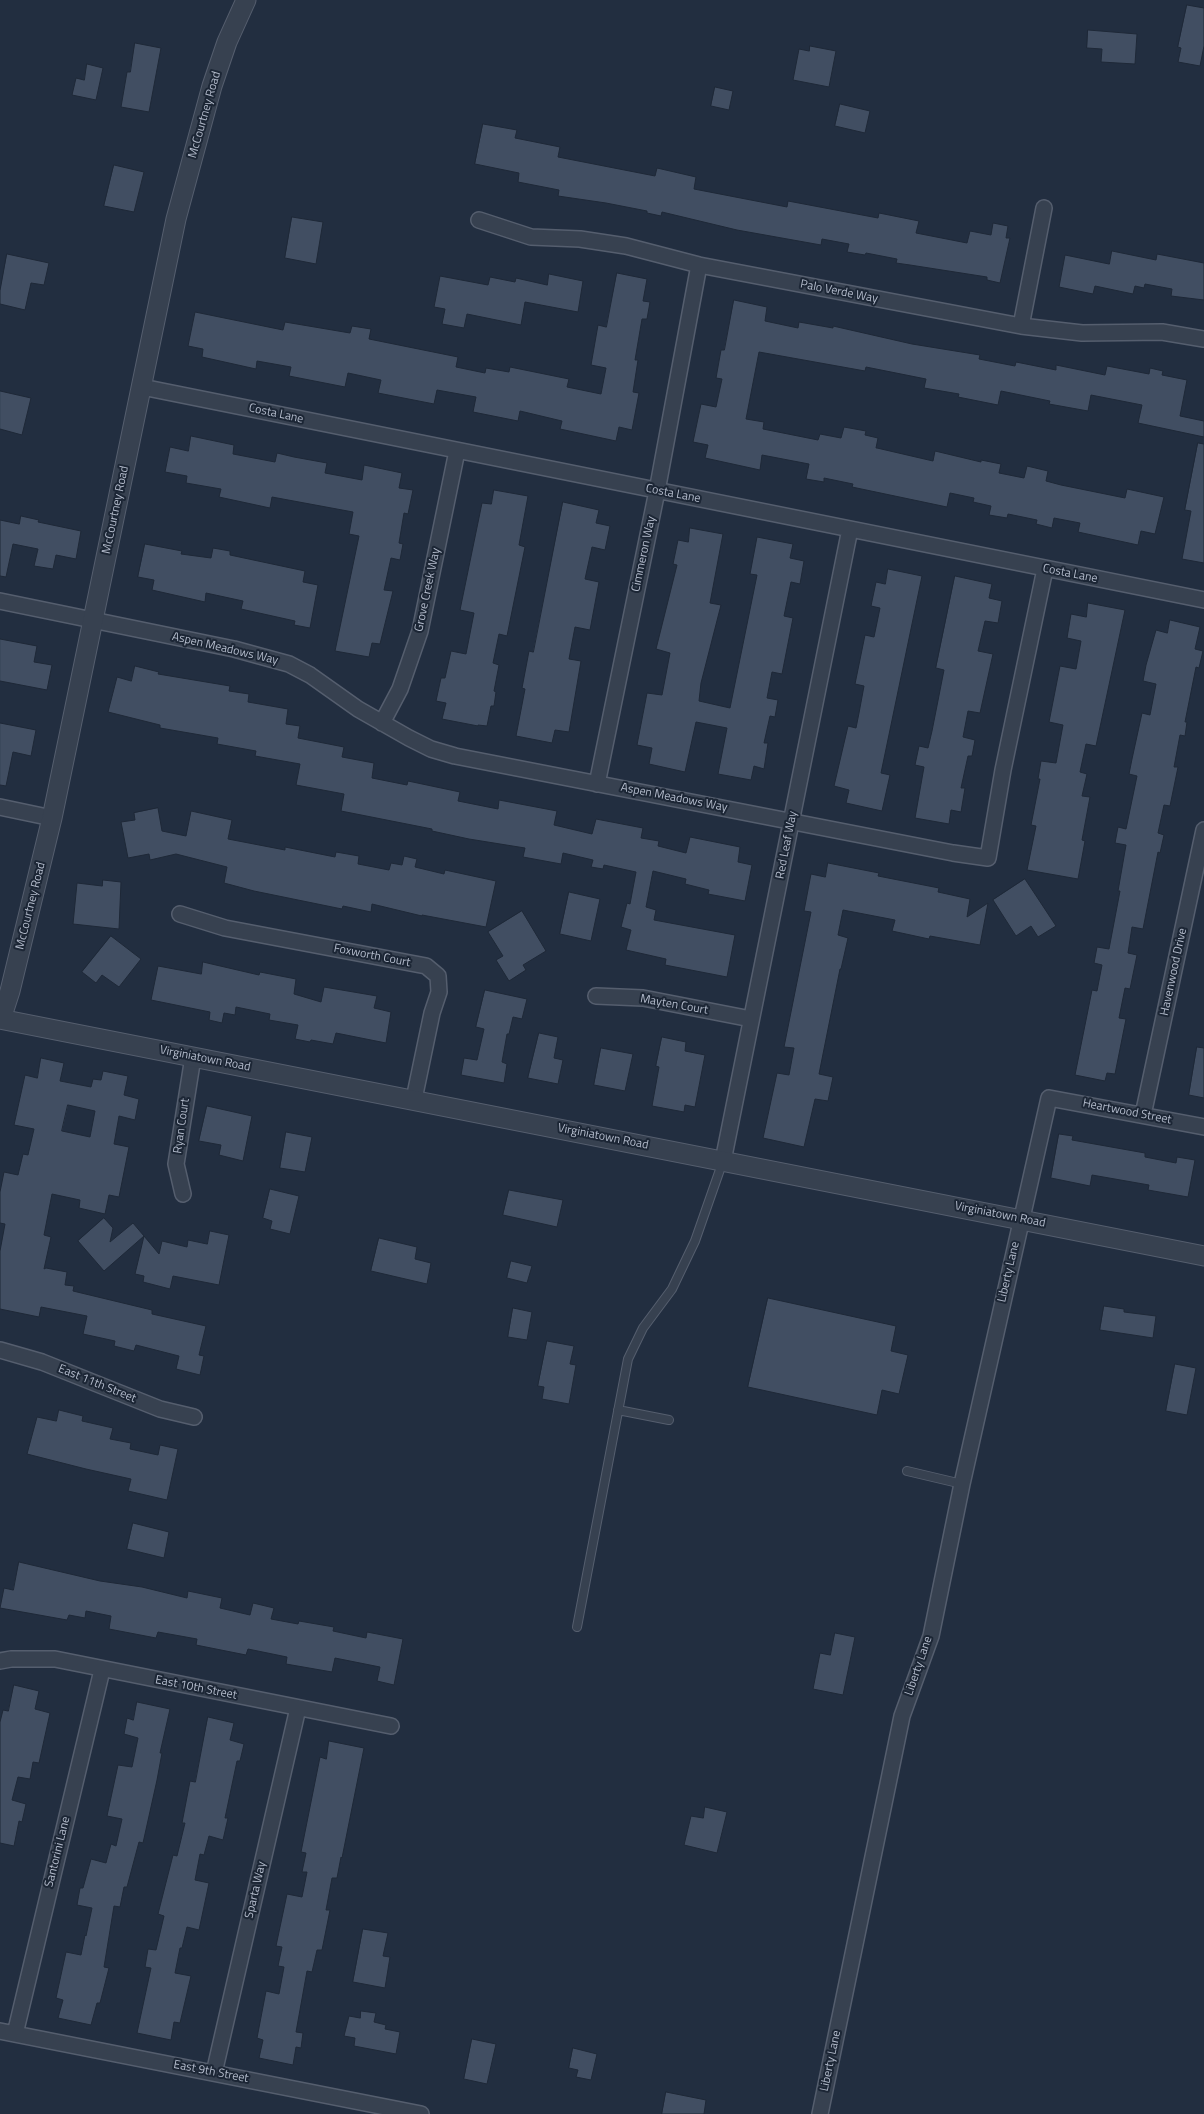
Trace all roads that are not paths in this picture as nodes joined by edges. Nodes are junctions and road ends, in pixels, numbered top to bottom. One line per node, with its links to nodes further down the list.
1 (246, 0): 7 (street, McCourtney Road)
2 (1044, 208): 5 (street)
3 (479, 220): 4 (street, Palo Verde Way)
4 (699, 265): 5 (street, Palo Verde Way); 9 (street, Cimmeron Way)
5 (1021, 326): 6 (street, Palo Verde Way)
6 (1204, 339)
7 (142, 387): 8 (street, Costa Lane); 14 (street, McCourtney Road)
8 (457, 451): 9 (street, Costa Lane); 15 (street, Grove Creek Way)
9 (657, 491): 10 (street, Costa Lane); 16 (street, Cimmeron Way)
10 (850, 529): 11 (street, Costa Lane); 19 (street, Red Leaf Way)
11 (1045, 569): 12 (street, Costa Lane); 19 (street, Aspen Meadows Way)
12 (1204, 600)
13 (0, 602): 14 (street, Aspen Meadows Way)
14 (94, 620): 15 (street, Aspen Meadows Way); 18 (street, McCourtney Road)
15 (382, 723): 16 (street, Aspen Meadows Way)
16 (597, 784): 19 (street, Aspen Meadows Way)
17 (0, 807): 18 (street)
18 (52, 818): 24 (street, McCourtney Road)
19 (792, 821): 23 (street, Red Leaf Way)
20 (1204, 830): 28 (street, Havenwood Drive)
21 (180, 914): 27 (street, Foxworth Court)
22 (596, 996): 23 (street, Mayten Court)
23 (751, 1019): 30 (street, Red Leaf Way)
24 (0, 1021): 25 (street, Virginiatown Road)
25 (194, 1057): 27 (street, Virginiatown Road); 31 (street, Ryan Court)
26 (1049, 1098): 28 (street, Heartwood Street); 32 (street, Liberty Lane)
27 (414, 1099): 30 (street, Virginiatown Road)
28 (1143, 1115): 29 (street, Heartwood Street)
29 (1204, 1128)
30 (722, 1161): 32 (street, Virginiatown Road); 35 (lane)
31 (183, 1194)
32 (1021, 1219): 33 (street, Virginiatown Road); 39 (street, Liberty Lane)
33 (1204, 1256)
34 (0, 1350): 36 (street, East 11th Street)
35 (618, 1410): 37 (lane); 40 (lane)
36 (194, 1417)
37 (669, 1420)
38 (907, 1470): 39 (lane)
39 (962, 1484): 48 (street, Liberty Lane)
40 (577, 1627)
41 (0, 1661): 42 (street, East 10th Street)
42 (102, 1670): 43 (street, East 10th Street); 45 (street, Santorini Lane)
43 (298, 1708): 44 (street, East 10th Street); 46 (street, Sparta Way)
44 (391, 1726)
45 (7, 2033): 46 (street, East 9th Street)
46 (214, 2073): 47 (street, East 9th Street)
47 (421, 2114)
48 (820, 2114)

